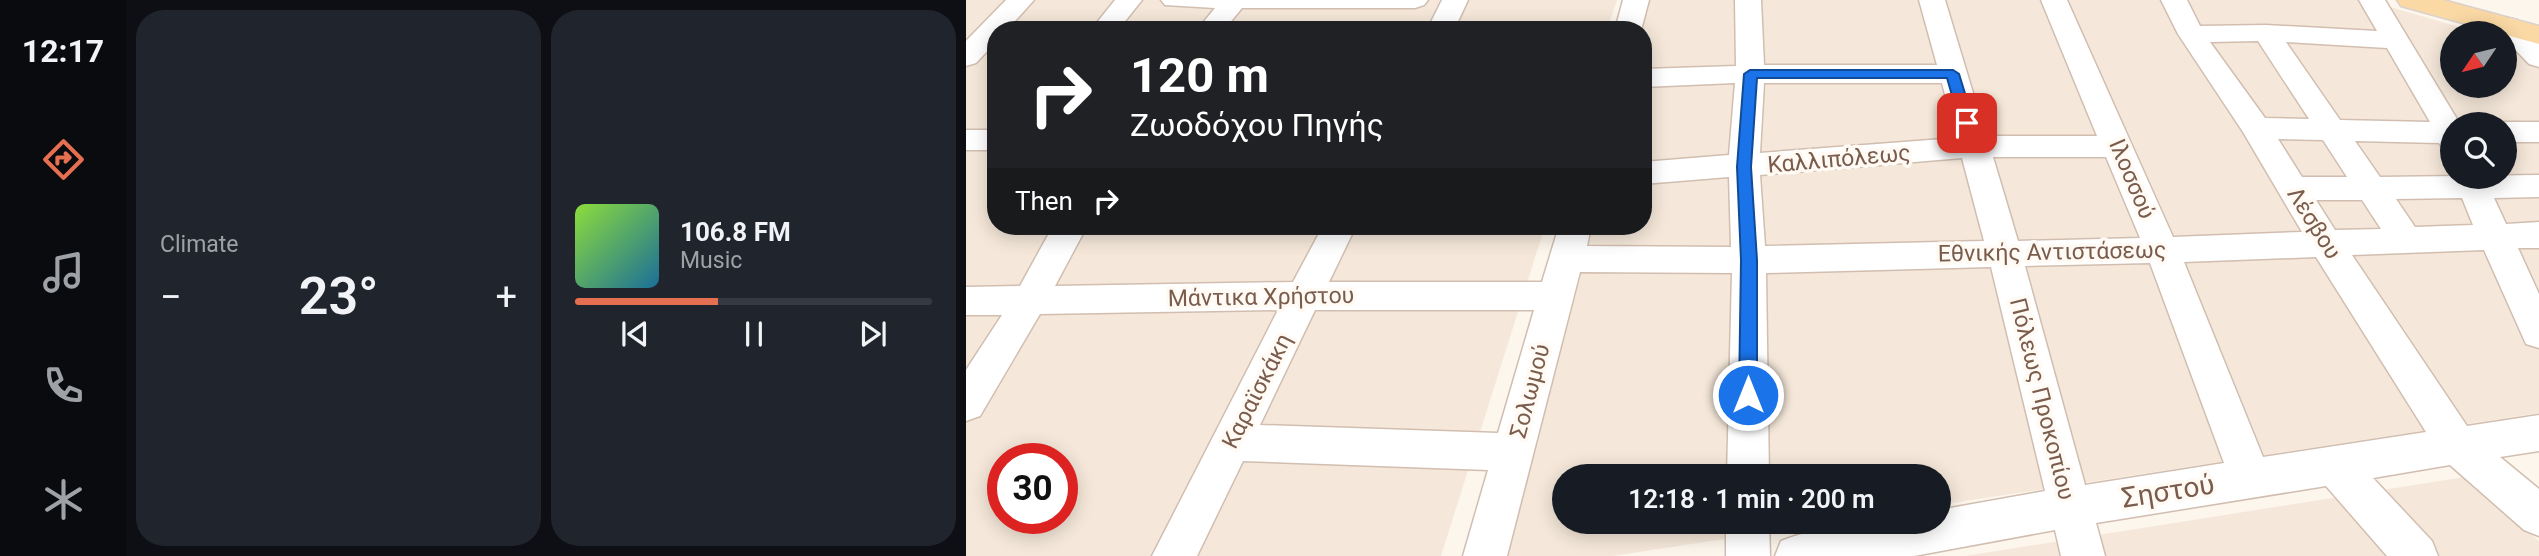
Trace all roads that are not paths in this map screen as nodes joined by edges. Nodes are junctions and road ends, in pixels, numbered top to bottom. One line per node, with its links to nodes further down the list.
1 (1021, 0): 15 (street)
2 (1129, 0): 16 (street)
3 (1174, 0): 4 (street)
4 (1235, 0): 14 (street); 17 (street)
5 (1415, 0): 14 (street)
6 (1455, 0): 18 (street)
7 (1636, 0): 19 (street)
8 (1748, 0): 30 (street)
9 (1931, 0): 31 (street, Πόλεως Προκοπίου)
10 (2054, 0): 41 (street, Ιλοσσού)
11 (2174, 0): 23 (street, Λέσβου)
12 (2372, 0): 27 (street)
13 (2411, 0): 20 (main road)
14 (1334, 7)
15 (1001, 21)
16 (1112, 21)
17 (1218, 21)
18 (1444, 21)
19 (1630, 21)
20 (2489, 21)
21 (2517, 29): 26 (main road)
22 (2266, 33): 23 (street); 27 (street); 35 (street)
23 (2192, 34): 34 (street, Λέσβου)
24 (987, 35): 28 (street)
25 (2517, 35): 29 (street)
26 (2539, 35)
27 (2395, 40): 33 (street)
28 (966, 57)
29 (2539, 58)
30 (1750, 74): 31 (street); 32 (street); 43 (street)
31 (1953, 74): 42 (street, Πόλεως Προκοπίου)
32 (1652, 78)
33 (2440, 116)
34 (2256, 128): 35 (street); 49 (street, Λέσβου)
35 (2333, 130): 38 (street); 47 (street)
36 (2517, 132): 37 (street)
37 (2539, 132)
38 (2440, 135)
39 (966, 140): 40 (street)
40 (987, 140)
41 (2119, 146): 42 (street, Καλλιπόλεως); 58 (street, Ιλοσσού)
42 (1974, 148): 43 (street, Καλλιπόλεως); 59 (street, Πόλεως Προκοπίου)
43 (1744, 167): 44 (street, Καλλιπόλεως); 60 (street)
44 (1652, 172)
45 (2440, 183): 47 (street)
46 (2517, 185): 48 (street)
47 (2371, 186): 49 (street); 55 (street)
48 (2539, 186)
49 (2293, 189): 57 (street, Λέσβου)
50 (2473, 189): 54 (street)
51 (1065, 235): 63 (street)
52 (1335, 235): 61 (street, Καραϊσκάκη)
53 (2539, 235): 54 (street, Εθνικής Αντιστάσεως)
54 (2494, 237): 55 (street, Εθνικής Αντιστάσεως); 65 (street)
55 (2406, 240): 57 (street, Εθνικής Αντιστάσεως)
56 (1570, 243): 60 (street, Εθνικής Αντιστάσεως); 62 (street, Σολωμού)
57 (2326, 243): 58 (street, Εθνικής Αντιστάσεως); 69 (street, Λέσβου)
58 (2162, 250): 59 (street, Εθνικής Αντιστάσεως); 73 (street, Ιλοσσού)
59 (2004, 251): 60 (street, Εθνικής Αντιστάσεως); 74 (street, Πόλεως Προκοπίου)
60 (1749, 260): 71 (street)
61 (1305, 296): 62 (street, Μάντικα Χρήστου); 63 (street, Μάντικα Χρήστου); 68 (street, Καραϊσκάκη)
62 (1555, 296): 70 (street, Σολωμού)
63 (1030, 300): 64 (street, Μάντικα Χρήστου); 66 (street)
64 (966, 301)
65 (2539, 333)
66 (966, 404)
67 (2539, 433): 69 (street, Σηστού)
68 (1231, 442): 70 (street); 77 (street, Καραϊσκάκη)
69 (2457, 446): 72 (street, Σηστού); 75 (street, Λέσβου)
70 (1513, 452): 78 (street, Σολωμού)
71 (1748, 464)
72 (2334, 465): 73 (street, Σηστού); 82 (street)
73 (2250, 478): 74 (street, Σηστού)
74 (2070, 507): 80 (street, Σηστού); 81 (street, Πόλεως Προκοπίου)
75 (2539, 516)
76 (1748, 534): 79 (street)
77 (1174, 556)
78 (1485, 556)
79 (1748, 556)
80 (1797, 556)
81 (2083, 556)
82 (2416, 556)

